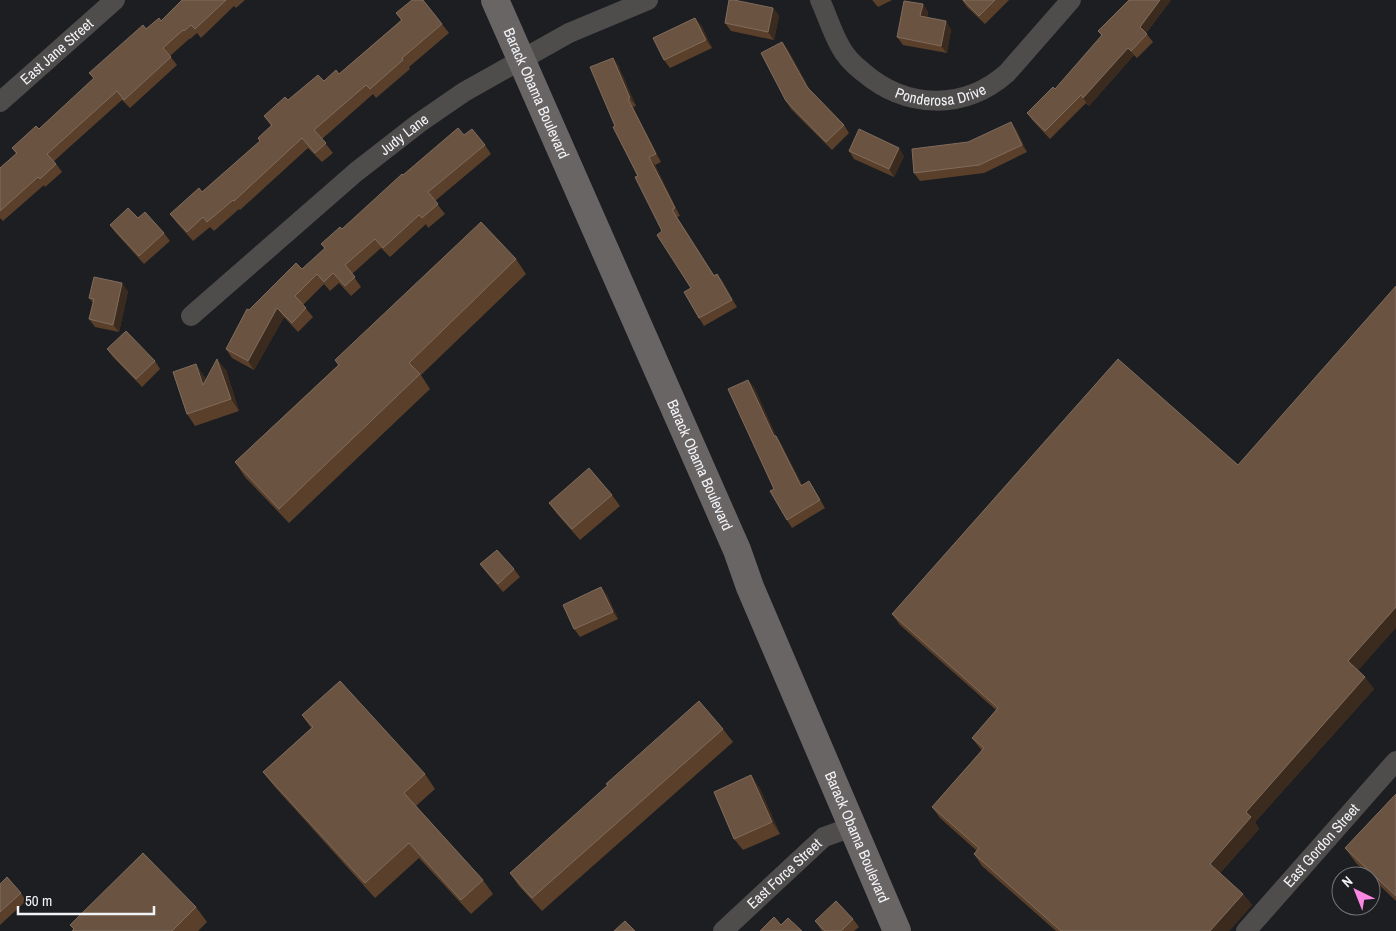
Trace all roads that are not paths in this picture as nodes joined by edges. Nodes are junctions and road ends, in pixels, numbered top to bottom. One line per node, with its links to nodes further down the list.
1 (115, 0): 7 (street, East Jane Street)
2 (495, 0): 6 (main road, Barack Obama Boulevard)
3 (648, 0): 6 (street, Judy Lane)
4 (820, 0): 5 (street, Ponderosa Drive)
5 (1072, 0)
6 (521, 60): 8 (street, Judy Lane); 10 (main road, Barack Obama Boulevard)
7 (0, 102)
8 (191, 316)
9 (1396, 761): 13 (street, East Gordon Street)
10 (852, 827): 11 (street, East Force Street); 12 (main road, Barack Obama Boulevard)
11 (723, 931)
12 (897, 931)
13 (1246, 931)

